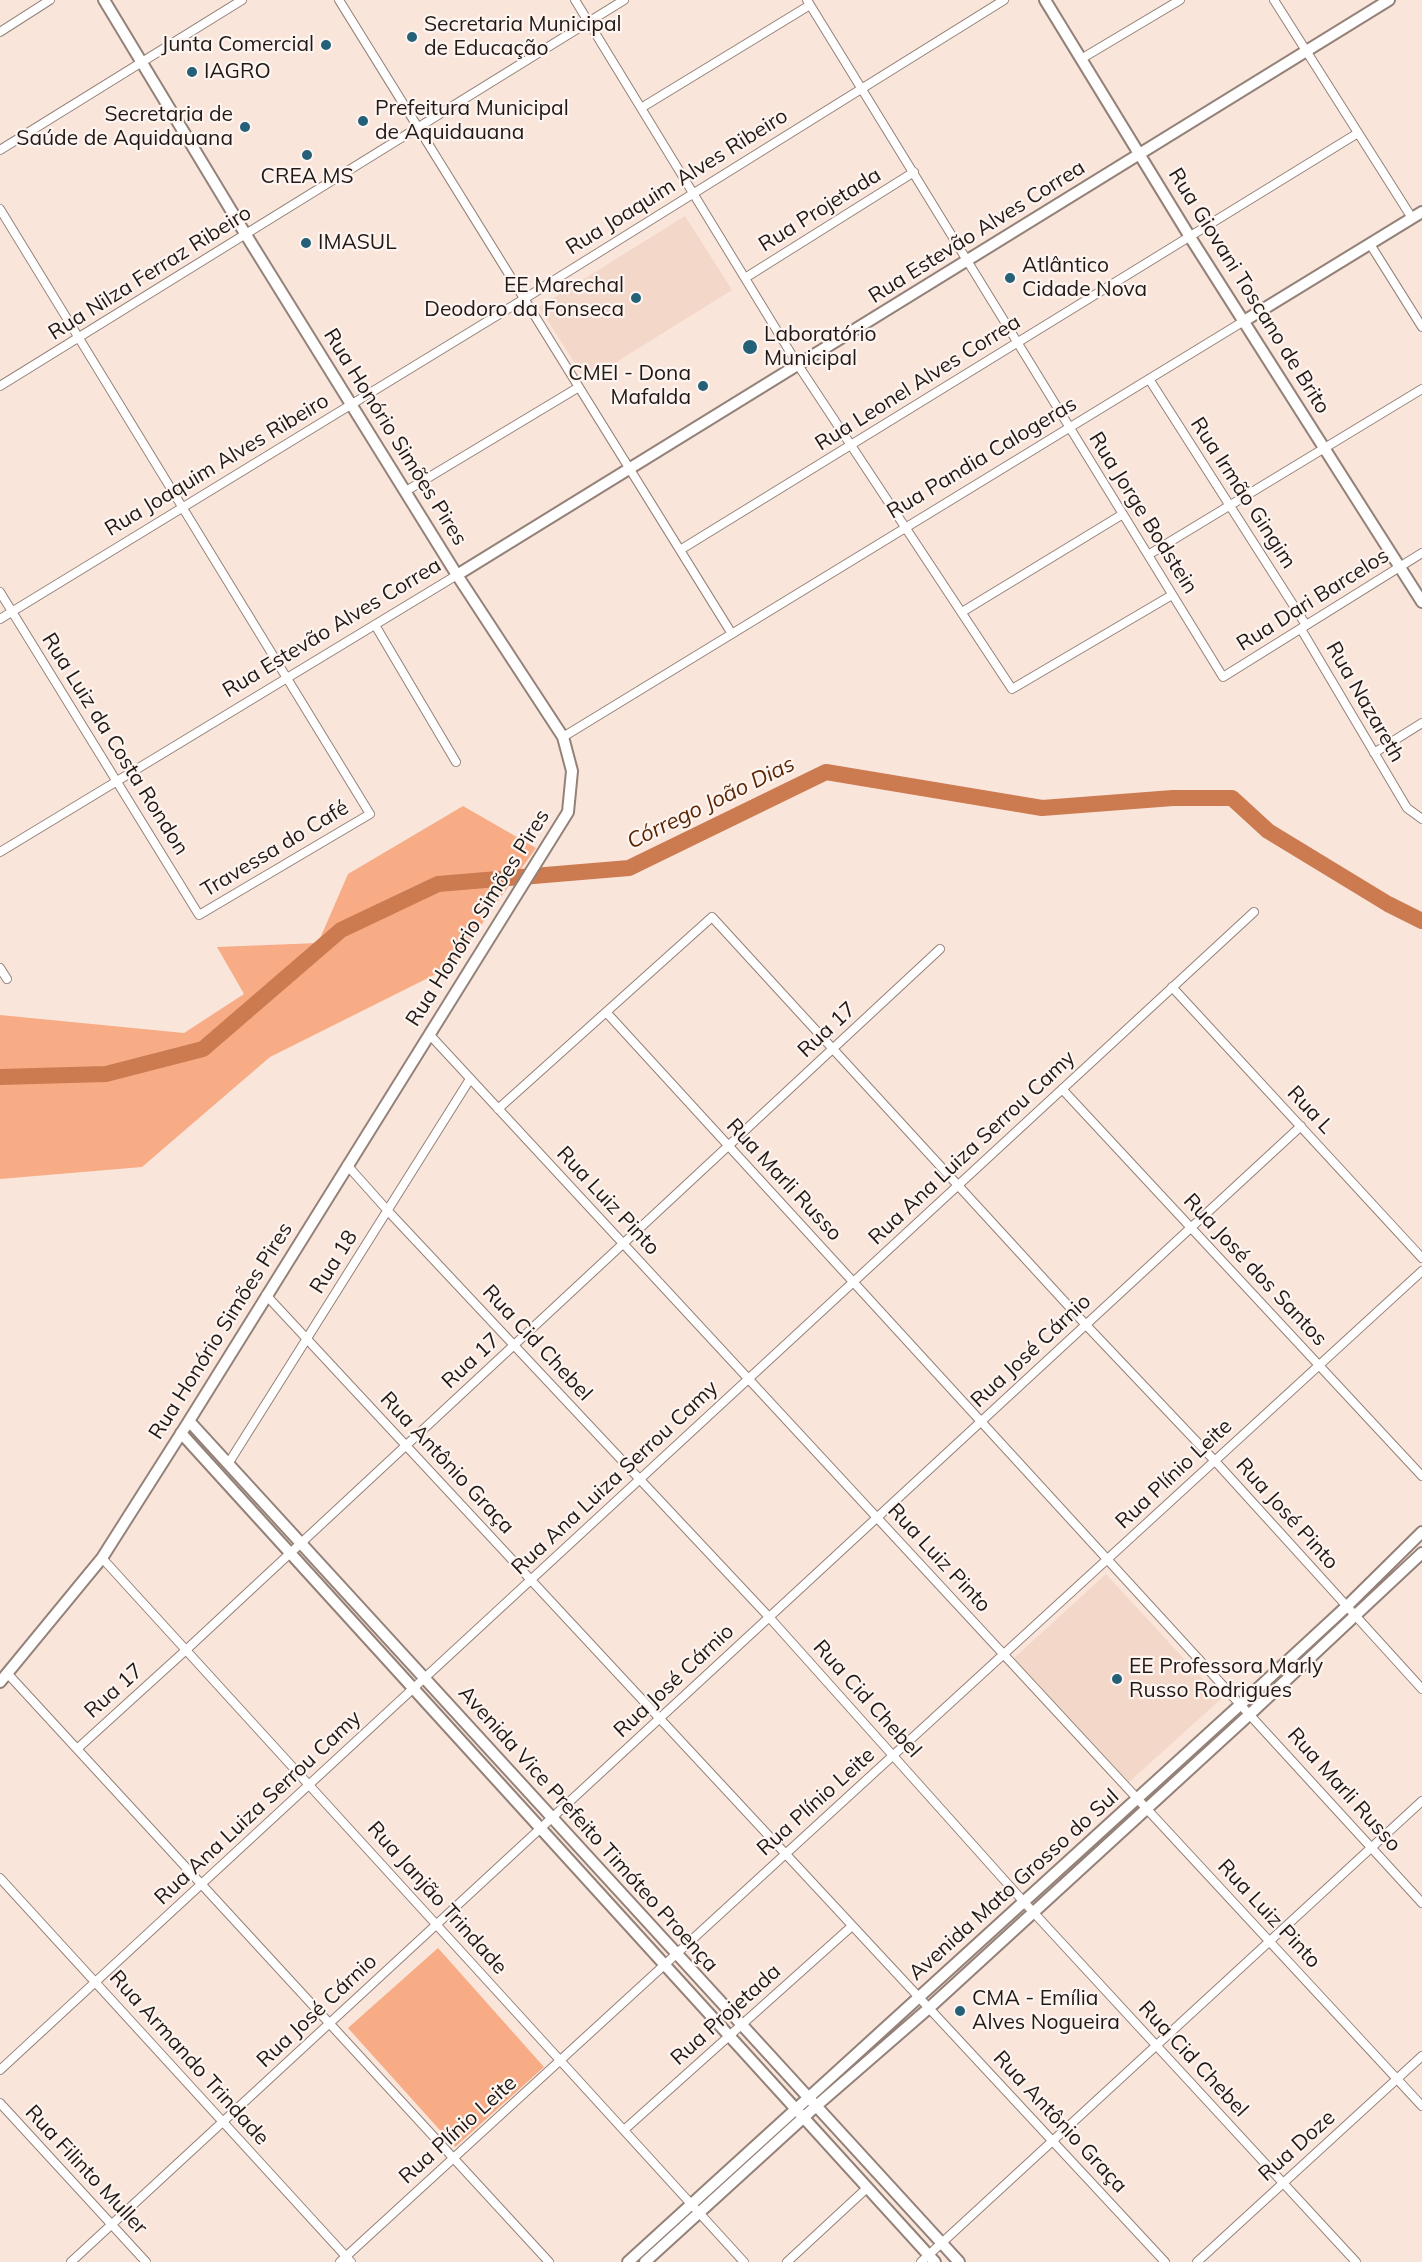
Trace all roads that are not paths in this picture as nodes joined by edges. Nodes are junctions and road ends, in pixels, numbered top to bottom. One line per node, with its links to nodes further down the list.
1 (50, 0): 14 (street)
2 (104, 0): 17 (main road, Rua Honório Simões Pires)
3 (242, 0): 17 (street)
4 (339, 0): 20 (street)
5 (575, 0): 13 (street)
6 (624, 0): 13 (street, Rua Nilza Ferraz Ribeiro)
7 (1004, 0): 18 (street, Rua Joaquim Alves Ribeiro)
8 (1044, 0): 16 (main road, Rua Giovani Toscano de Brito)
9 (1180, 0): 16 (street)
10 (1274, 0): 15 (street)
11 (1389, 0): 15 (main road, Rua Estevão Alves Correa)
12 (809, 2): 18 (street, Rua Jorge Bodstein); 19 (street)
13 (589, 21): 19 (street); 20 (street, Rua Nilza Ferraz Ribeiro)
14 (0, 32)
15 (1306, 51): 21 (street); 23 (main road, Rua Estevão Alves Correa)
16 (1081, 59): 23 (main road, Rua Giovani Toscano de Brito)
17 (141, 62): 22 (street); 28 (main road, Rua Honório Simões Pires)
18 (862, 89): 24 (street, Rua Jorge Bodstein); 25 (street, Rua Joaquim Alves Ribeiro)
19 (641, 108): 25 (street)
20 (418, 126): 28 (street, Rua Nilza Ferraz Ribeiro); 33 (street)
21 (1358, 133): 27 (street); 29 (street, Rua Leonel Alves Correa)
22 (0, 150)
23 (1141, 154): 29 (main road, Rua Giovani Toscano de Brito); 31 (main road, Rua Estevão Alves Correa)
24 (914, 172): 31 (street, Rua Jorge Bodstein); 32 (street, Rua Projetada)
25 (694, 194): 32 (street); 33 (street, Rua Joaquim Alves Ribeiro)
26 (0, 210): 36 (street)
27 (1417, 215): 30 (main road, Rua Pandia Calogeras)
28 (246, 235): 36 (street, Rua Nilza Ferraz Ribeiro); 43 (main road, Rua Honório Simões Pires)
29 (1190, 237): 34 (main road, Rua Giovani Toscano de Brito); 37 (street, Rua Leonel Alves Correa)
30 (1370, 244): 34 (main road, Rua Pandia Calogeras); 35 (street)
31 (968, 260): 37 (street, Rua Jorge Bodstein); 38 (main road, Rua Estevão Alves Correa)
32 (745, 278): 38 (street)
33 (524, 299): 41 (street); 43 (street, Rua Joaquim Alves Ribeiro)
34 (1244, 321): 39 (street, Rua Pandia Calogeras); 46 (main road, Rua Giovani Toscano de Brito)
35 (1422, 327)
36 (79, 338): 40 (street, Rua Nilza Ferraz Ribeiro); 50 (street)
37 (1018, 343): 44 (street, Rua Jorge Bodstein); 45 (street, Rua Leonel Alves Correa)
38 (798, 365): 45 (street); 47 (main road, Rua Estevão Alves Correa)
39 (1149, 379): 44 (street, Rua Pandia Calogeras); 49 (street, Rua Irmão Gingim)
40 (0, 386)
41 (579, 387): 47 (street); 48 (street)
42 (1422, 388): 46 (street)
43 (352, 404): 48 (main road, Rua Honório Simões Pires); 50 (street, Rua Joaquim Alves Ribeiro)
44 (1069, 428): 51 (street, Rua Jorge Bodstein); 52 (street, Rua Pandia Calogeras)
45 (851, 445): 52 (street); 53 (street, Rua Leonel Alves Correa)
46 (1324, 448): 49 (street); 56 (main road, Rua Giovani Toscano de Brito)
47 (630, 469): 53 (street); 57 (main road, Rua Estevão Alves Correa)
48 (406, 491): 57 (main road, Rua Honório Simões Pires)
49 (1229, 505): 55 (street); 65 (street, Rua Irmão Gingim)
50 (182, 508): 61 (street, Rua Joaquim Alves Ribeiro); 68 (street)
51 (1123, 514): 55 (street, Rua Jorge Bodstein); 62 (street)
52 (906, 528): 62 (street); 66 (street, Rua Pandia Calogeras)
53 (680, 550): 66 (street)
54 (1422, 554): 56 (street, Rua Dari Barcelos)
55 (1148, 555): 59 (street, Rua Jorge Bodstein)
56 (1400, 567): 60 (main road, Rua Giovani Toscano de Brito); 65 (street, Rua Dari Barcelos)
57 (457, 575): 64 (street, Rua Estevão Alves Correa); 70 (main road, Rua Honório Simões Pires)
58 (0, 592): 61 (street, Rua Luiz da Costa Rondon)
59 (1173, 595): 62 (street); 67 (street, Rua Jorge Bodstein)
60 (1422, 602)
61 (12, 611): 63 (street, Rua Joaquim Alves Ribeiro); 73 (street, Rua Luiz da Costa Rondon)
62 (962, 612)
63 (0, 619)
64 (375, 625): 68 (street, Rua Estevão Alves Correa); 72 (street)
65 (1304, 627): 67 (street, Rua Dari Barcelos); 71 (street, Rua Nazareth)
66 (732, 634): 70 (street, Rua Pandia Calogeras)
67 (1223, 677)
68 (287, 679): 73 (street, Rua Estevão Alves Correa); 77 (street, Travessa do Café)
69 (1422, 723): 71 (street)
70 (563, 737): 83 (main road, Rua Honório Simões Pires)
71 (1374, 753): 74 (street, Rua Nazareth)
72 (456, 762)
73 (117, 782): 75 (street, Rua Estevão Alves Correa); 77 (street, Rua Luiz da Costa Rondon)
74 (1422, 819)
75 (0, 852)
76 (1254, 912): 81 (street, Rua Ana Luiza Serrou Camy)
77 (199, 915)
78 (940, 949): 84 (street, Rua 17)
79 (0, 968): 80 (street)
80 (7, 979)
81 (1173, 987): 86 (street, Rua Ana Luiza Serrou Camy); 88 (street, Rua L)
82 (606, 1012): 84 (street, Rua José Pinto); 87 (street); 89 (street, Rua Marli Russo)
83 (429, 1034): 85 (street, Rua Luiz Pinto); 90 (main road, Rua Honório Simões Pires)
84 (833, 1049): 89 (street, Rua 17); 91 (street, Rua José Pinto)
85 (471, 1079): 87 (street, Rua Luiz Pinto); 92 (street, Rua 18)
86 (1062, 1089): 91 (street, Rua Ana Luiza Serrou Camy); 93 (street, Rua José dos Santos)
87 (498, 1109): 94 (street, Rua Luiz Pinto)
88 (1301, 1126): 93 (street, Rua José Cárnio); 95 (street, Rua L)
89 (729, 1146): 94 (street, Rua 17); 97 (street, Rua Marli Russo)
90 (347, 1165): 92 (street, Rua Cid Chebel); 98 (main road, Rua Honório Simões Pires)
91 (958, 1185): 97 (street, Rua Ana Luiza Serrou Camy); 99 (street, Rua José Pinto)
92 (388, 1210): 100 (street, Rua 18); 101 (street, Rua Cid Chebel)
93 (1191, 1228): 99 (street, Rua José Cárnio); 102 (street, Rua José dos Santos)
94 (623, 1244): 101 (street, Rua 17); 103 (street, Rua Luiz Pinto)
95 (1422, 1258)
96 (1422, 1271): 102 (street, Rua Plínio Leite)
97 (853, 1282): 103 (street, Rua Ana Luiza Serrou Camy); 105 (street, Rua Marli Russo)
98 (266, 1295): 100 (street, Rua Antônio Graça); 104 (main road, Rua Honório Simões Pires)
99 (1086, 1325): 105 (street, Rua José Cárnio); 108 (street, Rua José Pinto)
100 (307, 1339): 107 (street, Rua Antônio Graça); 109 (street, Rua 18)
101 (514, 1345): 107 (street, Rua 17); 111 (street, Rua Cid Chebel)
102 (1319, 1365): 108 (street, Rua Plínio Leite); 110 (street, Rua José dos Santos)
103 (748, 1379): 111 (street, Rua Ana Luiza Serrou Camy); 112 (street, Rua Luiz Pinto)
104 (189, 1421): 106 (main road, Rua Honório Simões Pires); 109 (main road, Avenida Vice Prefeito Timóteo Proença)
105 (981, 1421): 112 (street, Rua José Cárnio); 118 (street, Rua Marli Russo)
106 (181, 1433): 116 (main road, Avenida Vice Prefeito Timóteo Proença); 117 (main road, Rua Honório Simões Pires)
107 (406, 1446): 114 (street, Rua 17); 119 (street, Rua Antônio Graça)
108 (1215, 1461): 118 (street, Rua Plínio Leite); 120 (street, Rua José Pinto)
109 (228, 1464): 114 (main road, Avenida Vice Prefeito Timóteo Proença)
110 (1422, 1476)
111 (640, 1479): 119 (street, Rua Ana Luiza Serrou Camy); 122 (street, Rua Cid Chebel)
112 (877, 1518): 122 (street, Rua José Cárnio); 124 (street, Rua Luiz Pinto)
113 (1422, 1532): 120 (main road, Avenida Mato Grosso do Sul)
114 (301, 1544): 116 (street, Rua 17); 126 (main road, Avenida Vice Prefeito Timóteo Proença)
115 (1422, 1553): 121 (main road, Avenida Mato Grosso do Sul)
116 (290, 1554): 123 (street, Rua 17); 127 (main road, Avenida Vice Prefeito Timóteo Proença)
117 (102, 1558): 123 (street, Rua Janjão Trindade); 125 (main road, Rua Honório Simões Pires)
118 (1108, 1559): 124 (street, Rua Plínio Leite); 129 (street, Rua Marli Russo)
119 (531, 1580): 126 (street, Rua Ana Luiza Serrou Camy); 131 (street, Rua Antônio Graça)
120 (1346, 1607): 121 (street, Rua José Pinto); 129 (main road, Avenida Mato Grosso do Sul)
121 (1355, 1616): 128 (street, Rua José Pinto); 130 (main road, Avenida Mato Grosso do Sul)
122 (769, 1617): 131 (street, Rua José Cárnio); 133 (street, Rua Cid Chebel)
123 (186, 1650): 132 (street, Rua 17); 134 (street, Rua Janjão Trindade)
124 (1004, 1654): 133 (street, Rua Plínio Leite); 135 (street, Rua Luiz Pinto)
125 (4, 1678): 132 (street)
126 (424, 1679): 127 (street, Rua Ana Luiza Serrou Camy); 138 (main road, Avenida Vice Prefeito Timóteo Proença)
127 (413, 1689): 134 (street, Rua Ana Luiza Serrou Camy); 139 (main road, Avenida Vice Prefeito Timóteo Proença)
128 (1422, 1689)
129 (1241, 1704): 130 (street, Rua Marli Russo); 135 (main road, Avenida Mato Grosso do Sul)
130 (1250, 1714): 137 (main road, Avenida Mato Grosso do Sul); 140 (street, Rua Marli Russo)
131 (659, 1718): 138 (street, Rua José Cárnio); 141 (street, Rua Antônio Graça)
132 (77, 1749): 143 (street)
133 (893, 1755): 141 (street, Rua Plínio Leite); 144 (street, Rua Cid Chebel)
134 (309, 1785): 143 (street, Rua Ana Luiza Serrou Camy); 147 (street, Rua Janjão Trindade)
135 (1137, 1798): 137 (street, Rua Luiz Pinto); 144 (main road, Avenida Mato Grosso do Sul)
136 (1422, 1801): 140 (street)
137 (1147, 1809): 146 (main road, Avenida Mato Grosso do Sul); 149 (street, Rua Luiz Pinto)
138 (551, 1818): 139 (street, Rua José Cárnio); 150 (main road, Avenida Vice Prefeito Timóteo Proença)
139 (540, 1829): 147 (street, Rua José Cárnio); 151 (main road, Avenida Vice Prefeito Timóteo Proença)
140 (1372, 1848): 145 (street, Rua Marli Russo); 149 (street)
141 (786, 1854): 148 (street, Rua Antônio Graça); 150 (street, Rua Plínio Leite)
142 (0, 1878): 152 (street, Rua Armando Trindade)
143 (201, 1884): 152 (street, Rua Ana Luiza Serrou Camy); 155 (street)
144 (1023, 1901): 146 (street, Rua Cid Chebel); 153 (main road, Avenida Mato Grosso do Sul)
145 (1422, 1903)
146 (1034, 1913): 154 (main road, Avenida Mato Grosso do Sul); 158 (street, Rua Cid Chebel)
147 (436, 1924): 155 (street, Rua José Cárnio); 160 (street, Rua Janjão Trindade)
148 (852, 1926): 153 (street, Rua Antônio Graça); 156 (street, Rua Projetada)
149 (1270, 1942): 158 (street); 162 (street, Rua Luiz Pinto)
150 (676, 1955): 151 (street, Rua Plínio Leite); 156 (main road, Avenida Vice Prefeito Timóteo Proença)
151 (664, 1966): 157 (main road, Avenida Vice Prefeito Timóteo Proença); 160 (street, Rua Plínio Leite)
152 (95, 1982): 161 (street, Rua Ana Luiza Serrou Camy); 169 (street, Rua Armando Trindade)
153 (920, 1998): 154 (street, Rua Antônio Graça); 163 (main road, Avenida Mato Grosso do Sul)
154 (929, 2008): 166 (main road, Avenida Mato Grosso do Sul); 171 (street, Rua Antônio Graça)
155 (329, 2023): 169 (street, Rua José Cárnio); 172 (street)
156 (741, 2026): 157 (street, Rua Projetada); 163 (main road, Avenida Vice Prefeito Timóteo Proença)
157 (729, 2037): 167 (main road, Avenida Vice Prefeito Timóteo Proença); 170 (street, Rua Projetada)
158 (1157, 2046): 171 (street); 173 (street, Rua Cid Chebel)
159 (1422, 2056): 162 (street, Rua Doze)
160 (560, 2060): 170 (street, Rua Janjão Trindade); 172 (street, Rua Plínio Leite)
161 (0, 2070)
162 (1397, 2079): 165 (street, Rua Luiz Pinto); 173 (street, Rua Doze)
163 (806, 2098): 166 (main road, Avenida Vice Prefeito Timóteo Proença); 167 (main road, Avenida Mato Grosso do Sul)
164 (0, 2103): 176 (street, Rua Filinto Muller)
165 (1422, 2106)
166 (815, 2107): 168 (main road, Avenida Mato Grosso do Sul); 177 (main road, Avenida Vice Prefeito Timóteo Proença)
167 (794, 2109): 168 (main road, Avenida Vice Prefeito Timóteo Proença); 175 (main road, Avenida Mato Grosso do Sul)
168 (803, 2118): 174 (main road, Avenida Vice Prefeito Timóteo Proença); 175 (main road, Avenida Mato Grosso do Sul)
169 (223, 2121): 176 (street, Rua José Cárnio); 178 (street, Rua Armando Trindade)
170 (624, 2130): 175 (street, Rua Janjão Trindade)
171 (1053, 2142): 177 (street); 188 (street, Rua Antônio Graça)
172 (453, 2158): 178 (street, Rua Plínio Leite); 182 (street)
173 (1283, 2183): 189 (street, Rua Doze); 190 (street, Rua Cid Chebel)
174 (867, 2188): 179 (main road, Avenida Vice Prefeito Timóteo Proença); 186 (street)
175 (695, 2208): 183 (main road, Avenida Mato Grosso do Sul); 184 (main road, Avenida Mato Grosso do Sul); 185 (street, Rua Janjão Trindade)
176 (111, 2224): 180 (street, Rua José Cárnio); 181 (street, Rua Filinto Muller)
177 (941, 2243): 179 (street); 187 (main road, Avenida Vice Prefeito Timóteo Proença)
178 (346, 2260)
179 (928, 2260)
180 (71, 2262)
181 (146, 2262)
182 (549, 2262)
183 (628, 2262)
184 (645, 2262)
185 (744, 2262)
186 (787, 2262)
187 (959, 2262)
188 (1165, 2262)
189 (1197, 2262)
190 (1356, 2262)

